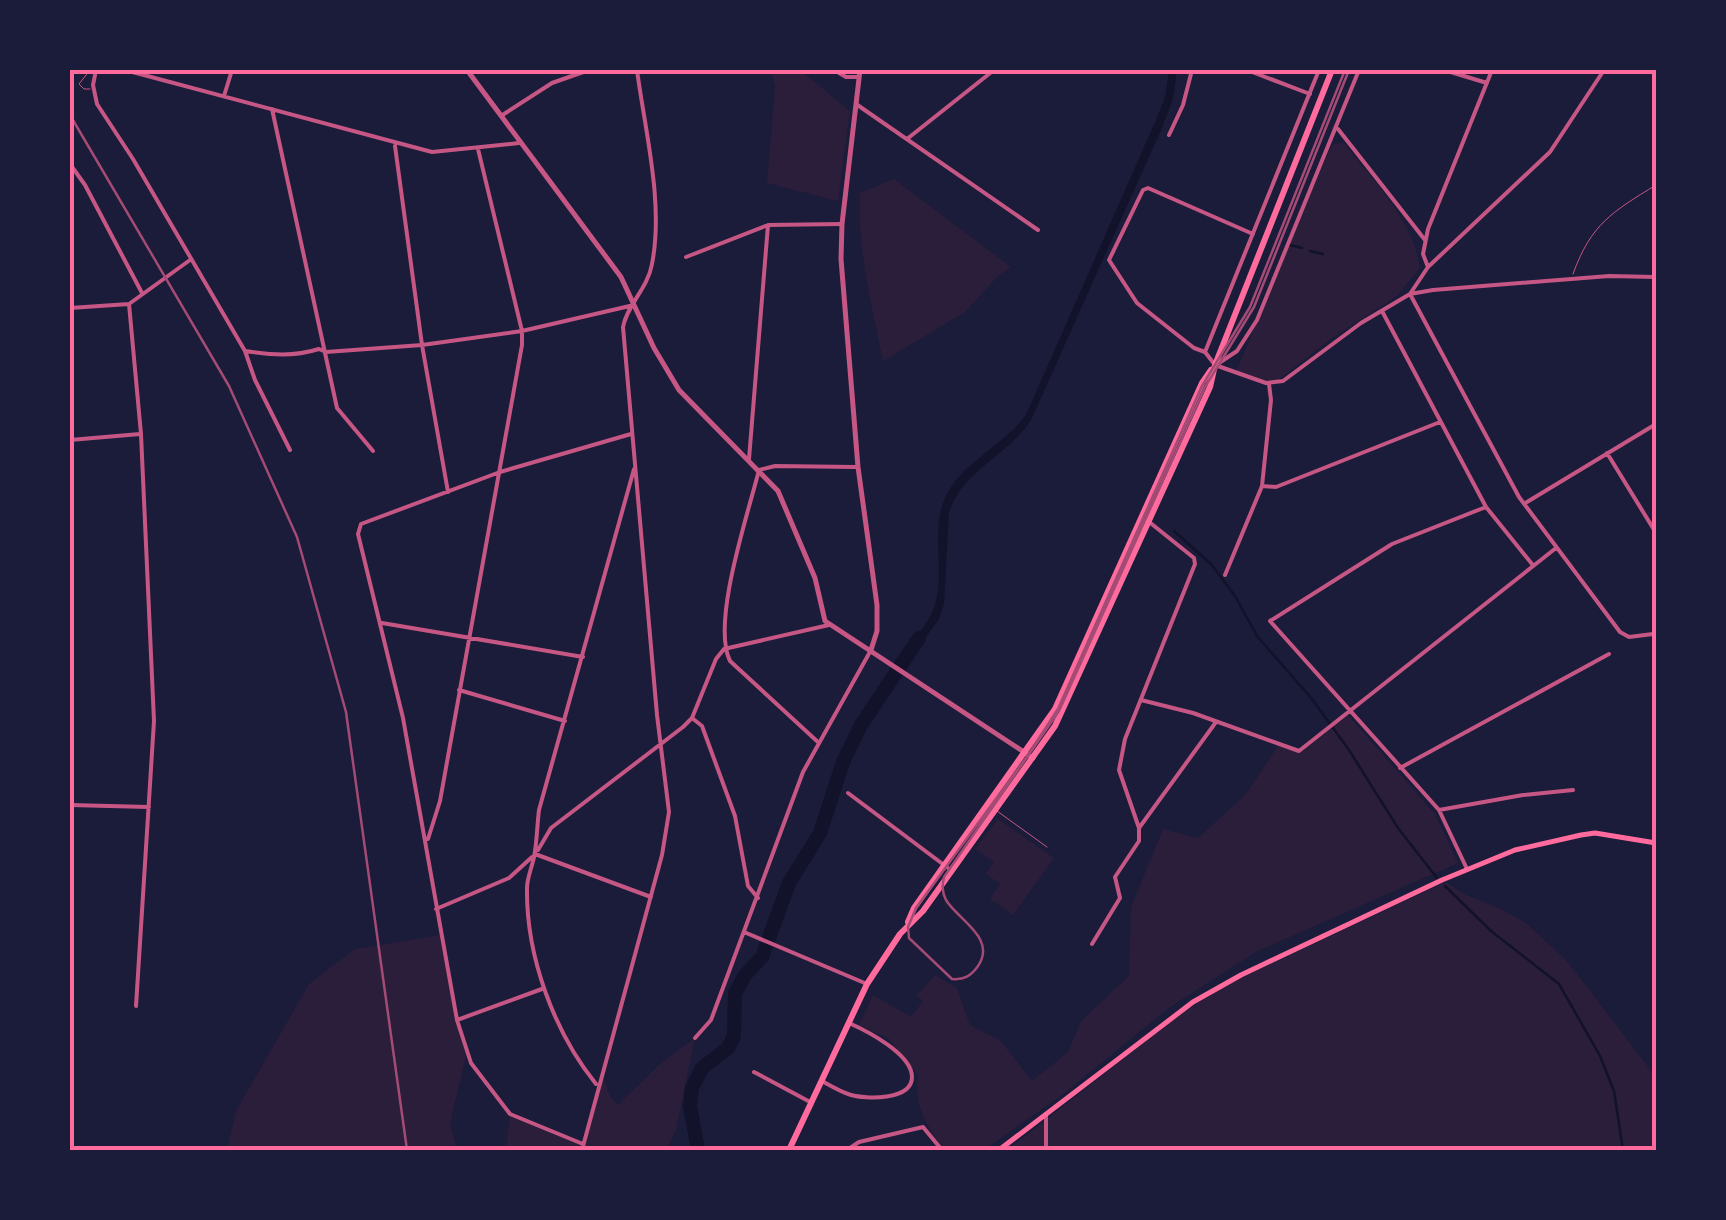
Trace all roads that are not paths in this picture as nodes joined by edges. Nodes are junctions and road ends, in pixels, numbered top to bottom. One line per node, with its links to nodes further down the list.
1 (93, 70): 19 (street); 19 (lane)
2 (126, 70): 21 (street)
3 (232, 70): 21 (street)
4 (467, 70): 24 (street)
5 (589, 70): 24 (street)
6 (638, 70): 46 (street)
7 (834, 70): 17 (street)
8 (994, 70): 27 (street)
9 (1192, 70): 26 (street)
10 (1247, 70): 20 (street)
11 (1319, 70): 20 (street)
12 (1332, 70): 54 (main road)
13 (1359, 70): 25 (street)
14 (1444, 70): 18 (street)
15 (1492, 70): 18 (street)
16 (1604, 70): 40 (street)
17 (859, 74): 22 (street)
18 (1487, 83): 37 (street)
19 (94, 88): 39 (street)
20 (1310, 94): 36 (street)
21 (224, 96): 23 (street)
22 (856, 104): 27 (street); 34 (street)
23 (272, 110): 29 (street); 52 (street)
24 (502, 116): 28 (street)
25 (1336, 128): 37 (street); 54 (street)
26 (1169, 135)
27 (908, 139): 35 (street)
28 (522, 142): 30 (street); 46 (street)
29 (395, 144): 30 (street); 50 (street)
30 (478, 150): 49 (street)
31 (70, 164): 43 (street)
32 (1656, 185): 42 (lane)
33 (768, 224): 34 (street); 38 (street); 64 (street)
34 (842, 224): 66 (street)
35 (1038, 230)
36 (1254, 234): 53 (street); 53 (street)
37 (1425, 240): 40 (street)
38 (686, 257)
39 (191, 259): 43 (street); 51 (street)
40 (1428, 267): 44 (street)
41 (1656, 277): 42 (street)
42 (1571, 280): 44 (street)
43 (142, 293): 45 (street)
44 (1410, 294): 48 (street); 71 (street)
45 (129, 304): 47 (street); 58 (street)
46 (634, 305): 49 (street); 59 (street); 64 (street)
47 (70, 308)
48 (1382, 311): 55 (street); 56 (street)
49 (522, 331): 50 (street); 68 (street)
50 (422, 345): 52 (street); 70 (street)
51 (246, 351): 52 (street); 61 (street)
52 (326, 352): 62 (street)
53 (1204, 352): 54 (street)
54 (1215, 366): 55 (street); 73 (main road); 94 (main road)
55 (1268, 384): 69 (street)
56 (1440, 422): 69 (street); 72 (street)
57 (1656, 424): 63 (street)
58 (141, 434): 60 (street); 99 (street)
59 (632, 434): 65 (street); 68 (street)
60 (70, 440)
61 (290, 450)
62 (373, 451)
63 (1607, 453): 71 (street); 74 (street)
64 (748, 460): 67 (street)
65 (635, 464): 85 (street); 92 (street)
66 (858, 467): 67 (street); 83 (street)
67 (759, 470): 79 (street); 82 (street)
68 (500, 472): 70 (street); 81 (street)
69 (1262, 486): 77 (street)
70 (448, 492): 78 (street)
71 (1526, 502): 75 (street)
72 (1486, 507): 76 (street); 88 (street)
73 (1148, 521): 87 (street); 94 (main road)
74 (1655, 533)
75 (1556, 548): 76 (street); 80 (street)
76 (1532, 564): 88 (street)
77 (1225, 575)
78 (382, 623): 81 (street); 103 (street)
79 (829, 625): 82 (street); 83 (street)
80 (1655, 633)
81 (470, 637): 85 (street); 86 (street)
82 (724, 649): 89 (street); 93 (street)
83 (871, 650): 93 (street); 94 (street)
84 (1609, 654): 95 (street)
85 (583, 657): 90 (street)
86 (460, 690): 90 (street); 103 (street)
87 (1141, 700): 91 (street); 102 (street)
88 (1349, 708): 91 (street); 95 (street)
89 (692, 718): 92 (street); 110 (street)
90 (564, 721): 106 (street)
91 (1216, 722): 102 (street)
92 (660, 744): 106 (street); 109 (street)
93 (819, 744): 110 (street)
94 (1030, 756): 100 (main road); 107 (main road)
95 (1400, 768): 101 (street)
96 (1573, 790): 101 (street)
97 (848, 794): 107 (street)
98 (70, 805): 99 (street)
99 (149, 807): 116 (street)
100 (996, 810): 105 (lane); 107 (main road)
101 (1439, 810): 108 (street)
102 (1139, 828): 113 (street)
103 (426, 843): 111 (street)
104 (1656, 843): 108 (main road)
105 (1047, 848)
106 (534, 854): 109 (street); 111 (street); 115 (street)
107 (948, 868): 114 (main road)
108 (1467, 869): 124 (main road)
109 (651, 897): 122 (street)
110 (758, 898): 112 (street)
111 (436, 909): 117 (street)
112 (744, 932): 114 (street); 119 (street)
113 (1092, 944)
114 (867, 984): 118 (main road)
115 (543, 988): 117 (street); 122 (street)
116 (136, 1006)
117 (457, 1020): 125 (street)
118 (848, 1023): 121 (main road); 121 (street)
119 (695, 1038)
120 (754, 1072): 123 (street)
121 (822, 1081): 123 (main road)
122 (597, 1086): 125 (street)
123 (812, 1103): 126 (main road)
124 (1046, 1116): 129 (main road); 130 (street)
125 (582, 1147)
126 (789, 1150)
127 (847, 1150): 128 (street)
128 (942, 1150)
129 (999, 1150)
130 (1046, 1150)

